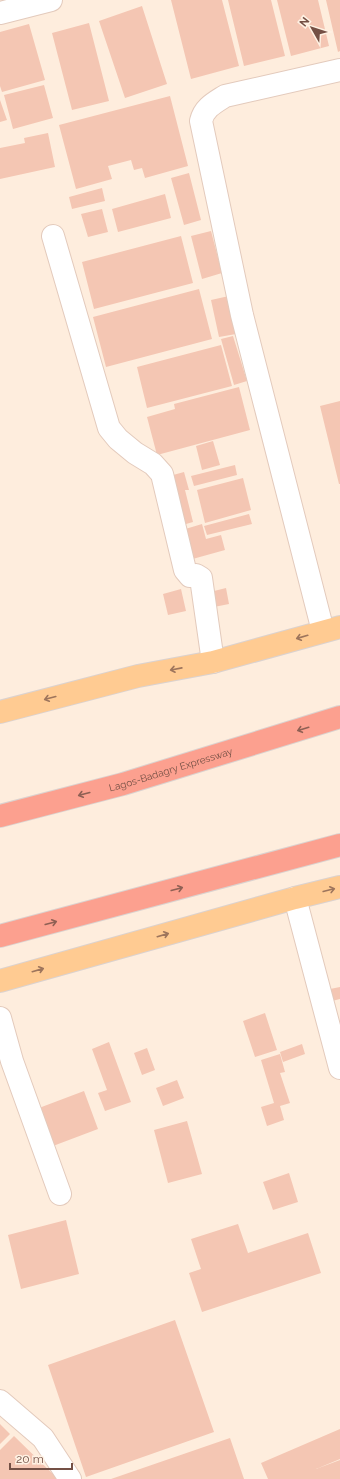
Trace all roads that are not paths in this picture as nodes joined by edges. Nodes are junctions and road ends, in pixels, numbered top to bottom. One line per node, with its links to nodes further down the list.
1 (51, 0): 2 (street)
2 (0, 13)
3 (340, 70): 5 (street)
4 (53, 236): 6 (street)
5 (332, 629): 6 (main road, one-way to 6)
6 (213, 662): 7 (main road, one-way to 7)
7 (0, 712)
8 (340, 718): 9 (highway, Lagos-Badagry Expressway, one-way to 9)
9 (0, 816)
10 (340, 845): 13 (highway, one-way to 10)
11 (340, 887): 12 (main road, one-way to 11)
12 (295, 898): 14 (main road, one-way to 12); 16 (street)
13 (0, 936)
14 (0, 981)
15 (0, 1018): 17 (street)
16 (340, 1068)
17 (60, 1194)
18 (0, 1401): 19 (street)
19 (70, 1479)

